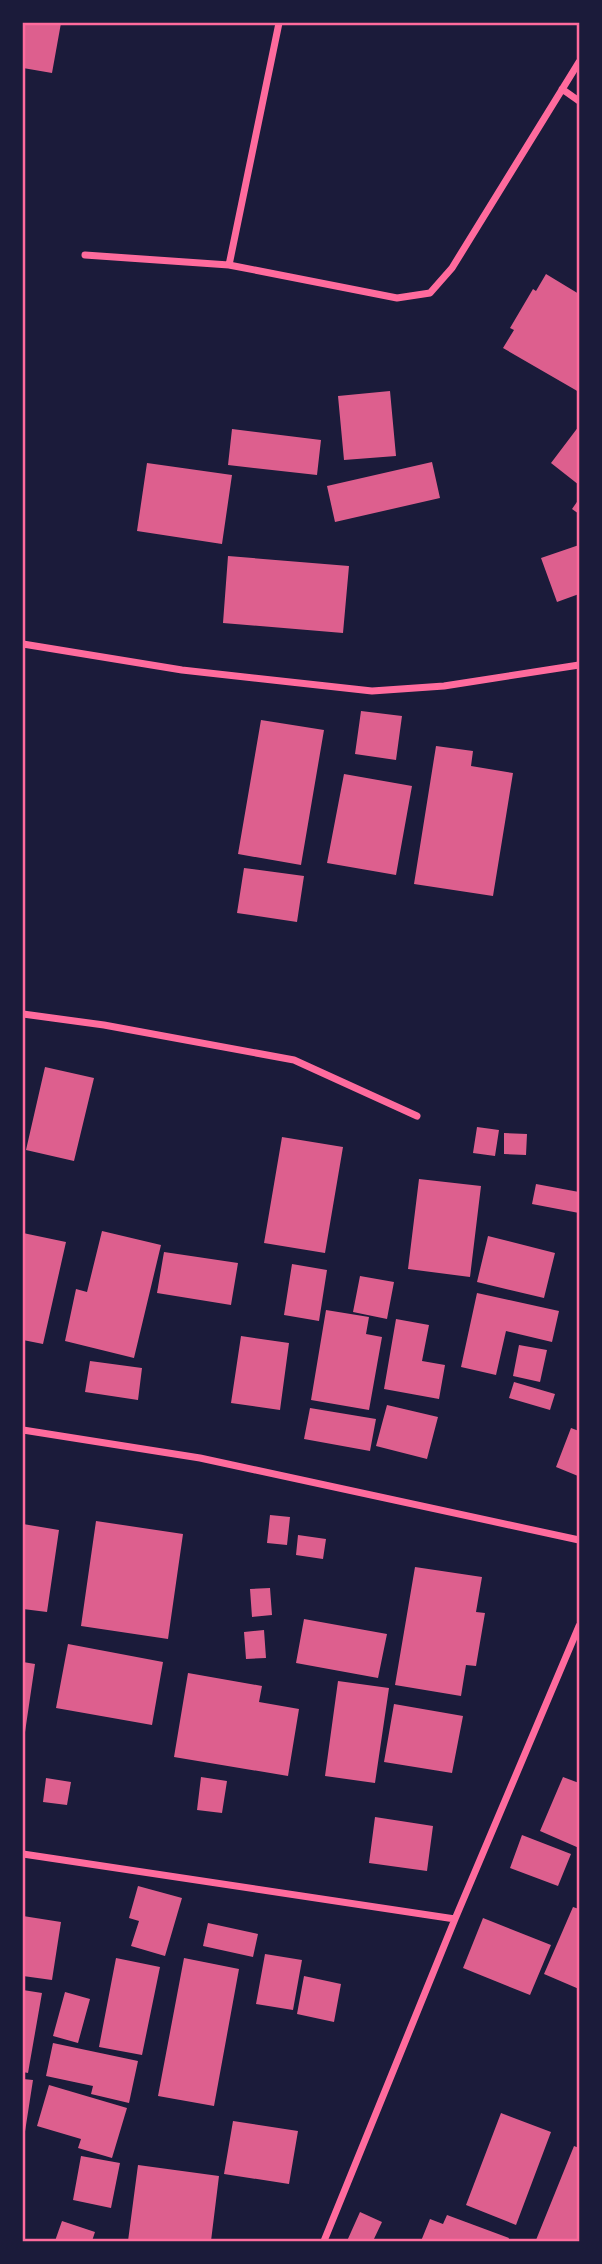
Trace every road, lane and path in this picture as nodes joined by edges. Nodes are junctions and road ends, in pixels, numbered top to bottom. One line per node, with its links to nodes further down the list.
1 (279, 23): 6 (street)
2 (579, 62): 3 (street)
3 (562, 89): 4 (street); 6 (street)
4 (579, 101)
5 (85, 255): 6 (street)
6 (229, 265)
7 (23, 644): 8 (street)
8 (579, 665)
9 (23, 1014): 10 (street)
10 (417, 1116)
11 (23, 1430): 12 (street)
12 (579, 1540)
13 (579, 1626): 15 (street)
14 (23, 1854): 15 (street)
15 (455, 1919): 16 (street)
16 (324, 2241)

